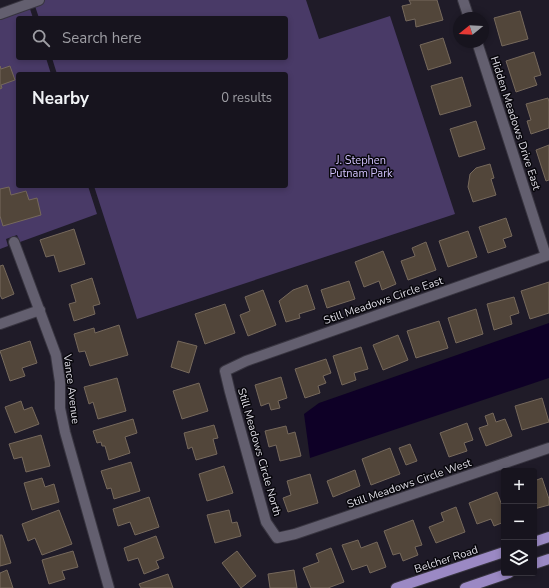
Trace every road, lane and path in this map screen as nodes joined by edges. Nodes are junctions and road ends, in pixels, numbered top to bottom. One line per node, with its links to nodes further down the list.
1 (39, 0): 4 (street)
2 (463, 0): 3 (street)
3 (467, 12)
4 (0, 14)
5 (479, 48): 7 (street, Hidden Meadows Drive East)
6 (14, 242): 8 (street, Vance Avenue)
7 (548, 256): 10 (street, Still Meadows Circle East)
8 (40, 310): 9 (street); 19 (street, Vance Avenue)
9 (0, 324)
10 (225, 371): 13 (street, Still Meadows Circle North)
11 (549, 448): 13 (street, Still Meadows Circle West)
12 (549, 537): 14 (main road)
13 (277, 538)
14 (537, 541)
15 (501, 553): 20 (main road, Belcher Road)
16 (549, 559): 17 (main road)
17 (537, 563)
18 (501, 576): 21 (main road)
19 (109, 588)
20 (396, 588)
21 (464, 588)

